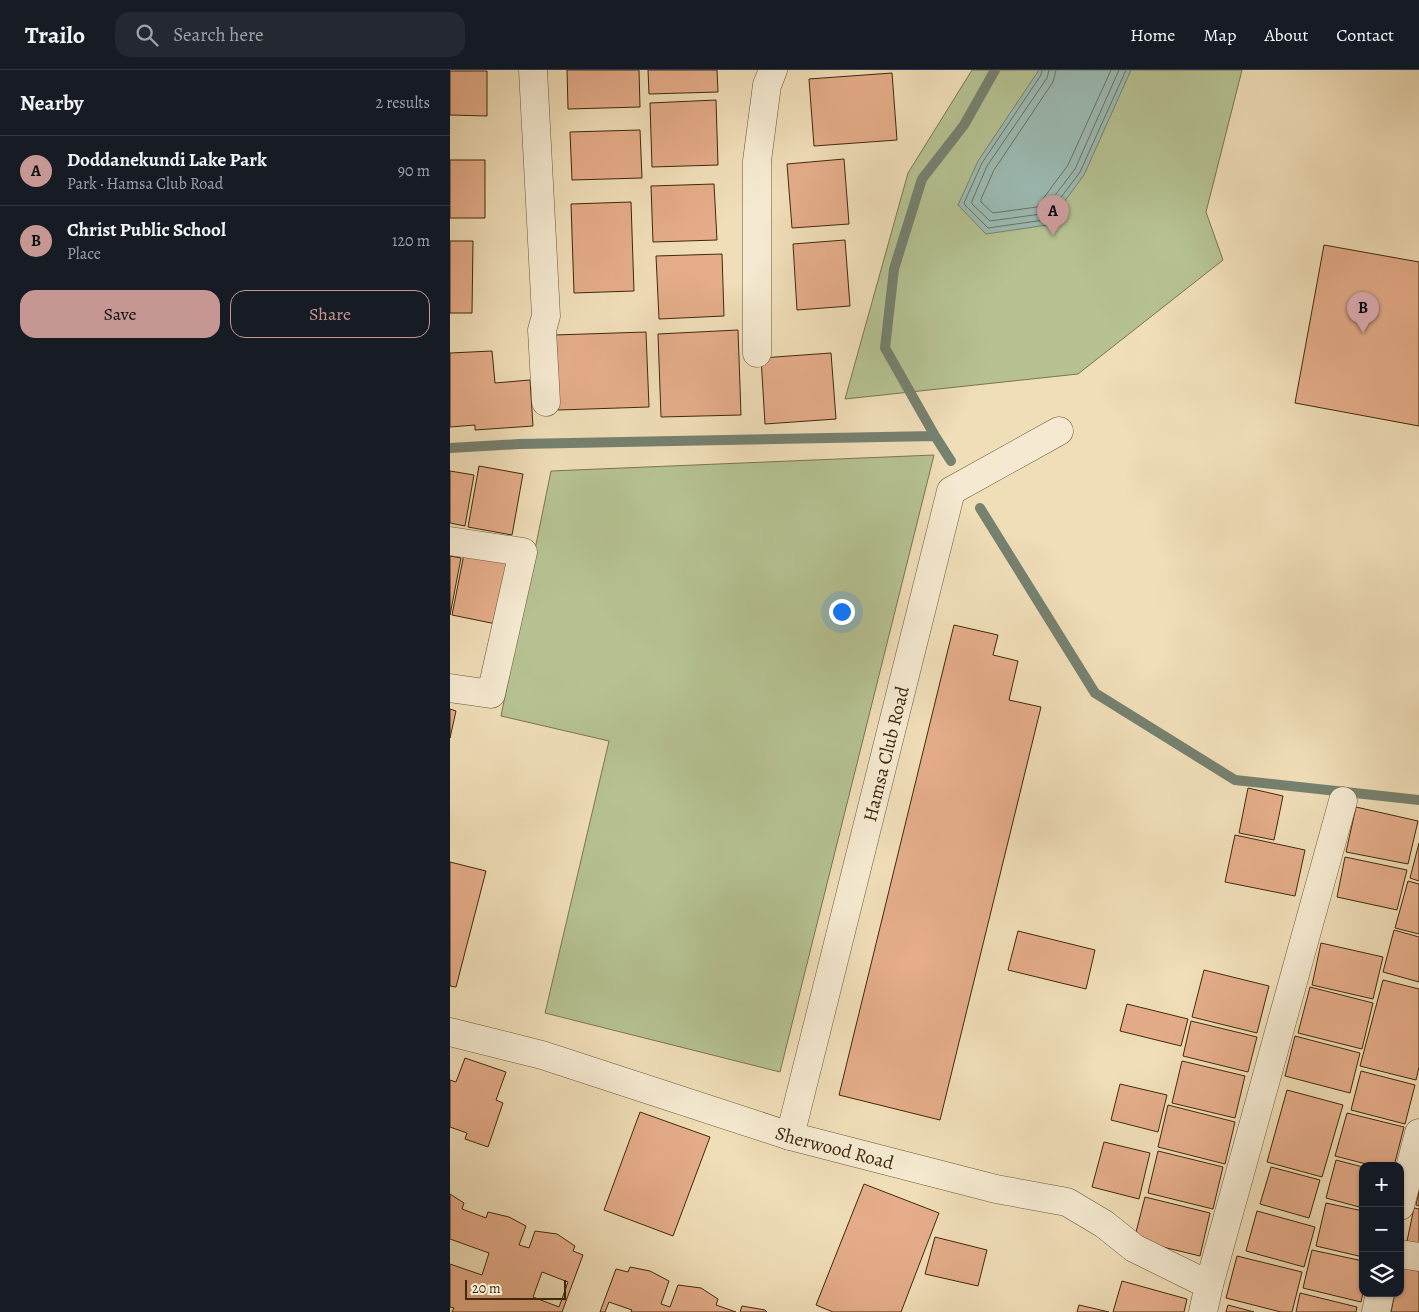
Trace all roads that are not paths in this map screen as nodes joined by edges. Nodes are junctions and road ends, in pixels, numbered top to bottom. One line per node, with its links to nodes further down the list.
1 (532, 70): 4 (street)
2 (773, 70): 3 (street)
3 (757, 353)
4 (546, 402)
5 (1059, 431): 11 (street, Hamsa Club Road)
6 (450, 541): 7 (street)
7 (450, 688)
8 (1343, 801): 15 (street)
9 (450, 1032): 11 (street, Sherwood Road)
10 (1419, 1133): 12 (street)
11 (790, 1136): 15 (street, Sherwood Road)
12 (1404, 1191)
13 (1404, 1255): 14 (street)
14 (1419, 1257)
15 (1209, 1285): 17 (street)
16 (1379, 1297): 18 (street)
17 (1204, 1312)
18 (1376, 1312)

